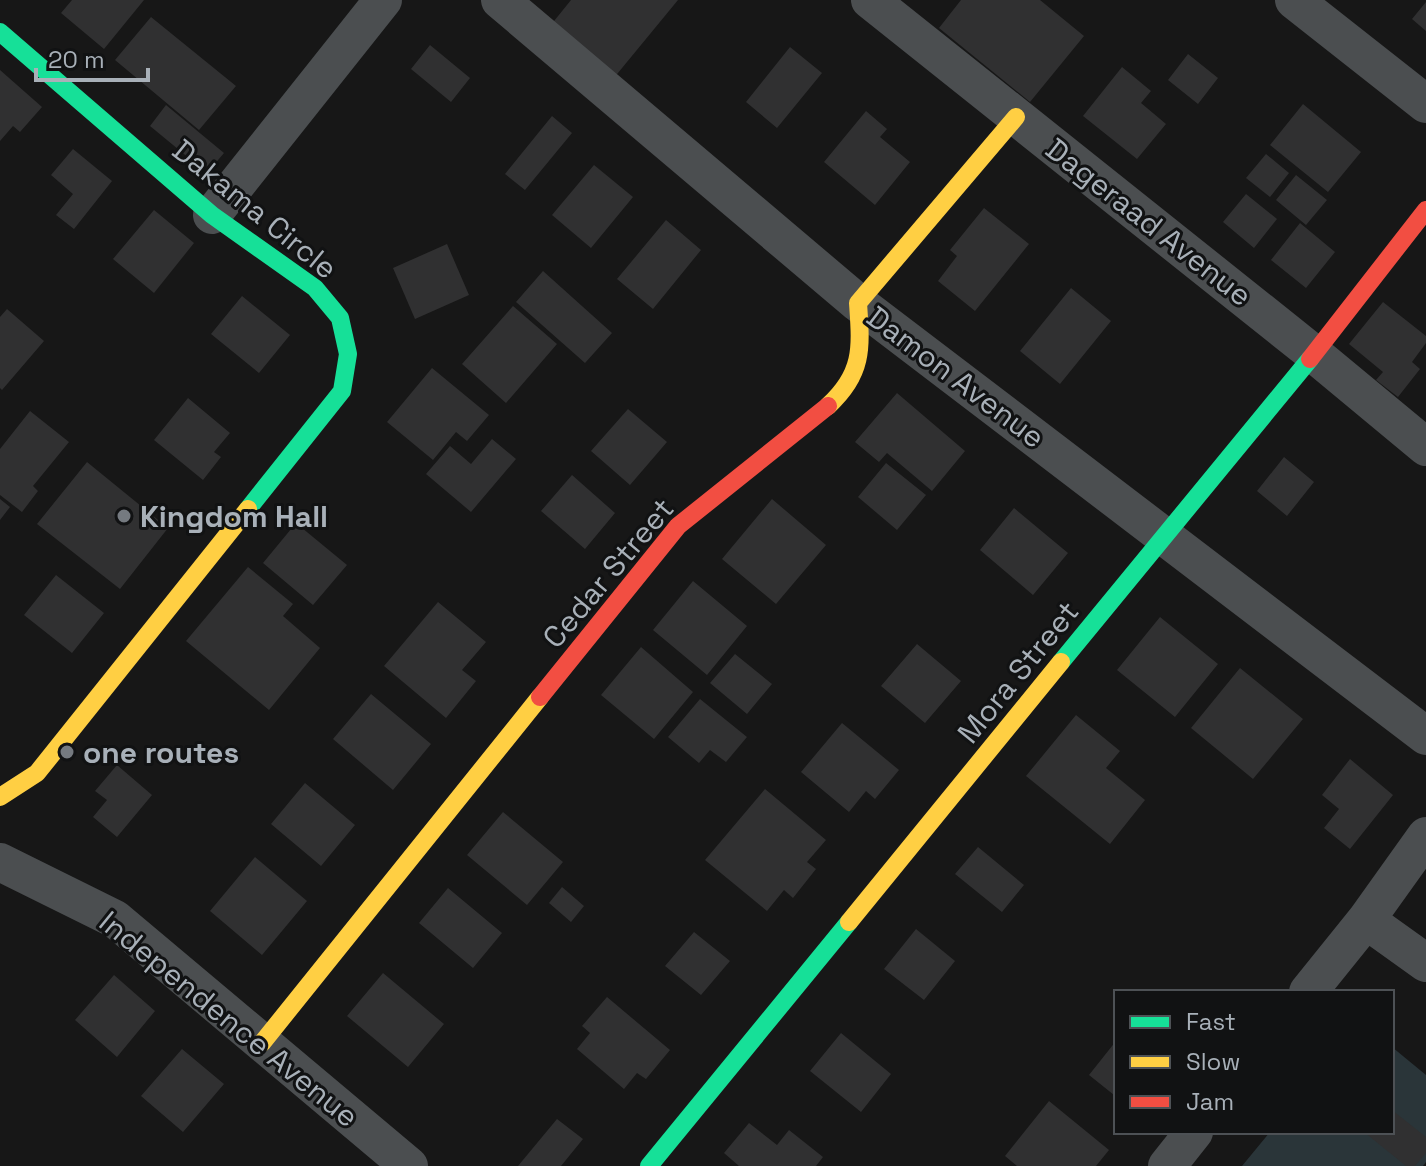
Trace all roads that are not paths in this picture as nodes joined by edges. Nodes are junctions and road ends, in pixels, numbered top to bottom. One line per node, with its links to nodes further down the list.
1 (383, 0): 9 (street)
2 (500, 0): 10 (street, Damon Avenue)
3 (870, 0): 7 (street, Dageraad Avenue)
4 (1294, 0): 6 (street)
5 (0, 32): 9 (street, Dakama Circle)
6 (1426, 104)
7 (1016, 117): 10 (street); 11 (street, Dageraad Avenue)
8 (1426, 210): 11 (street, Mora Street)
9 (212, 215): 15 (street, Dakama Circle)
10 (858, 303): 13 (street, Damon Avenue); 21 (street, Cedar Street)
11 (1314, 354): 12 (street, Dageraad Avenue); 13 (street, Mora Street)
12 (1426, 447)
13 (1165, 537): 14 (street, Damon Avenue); 24 (street, Mora Street)
14 (1426, 736)
15 (0, 797)
16 (1426, 836): 18 (street)
17 (0, 862): 21 (street, Independence Avenue)
18 (1366, 920): 19 (street); 20 (street)
19 (1426, 963)
20 (1310, 990)
21 (262, 1043): 23 (street, Independence Avenue)
22 (1192, 1134): 25 (street)
23 (409, 1166)
24 (649, 1166)
25 (1167, 1166)

